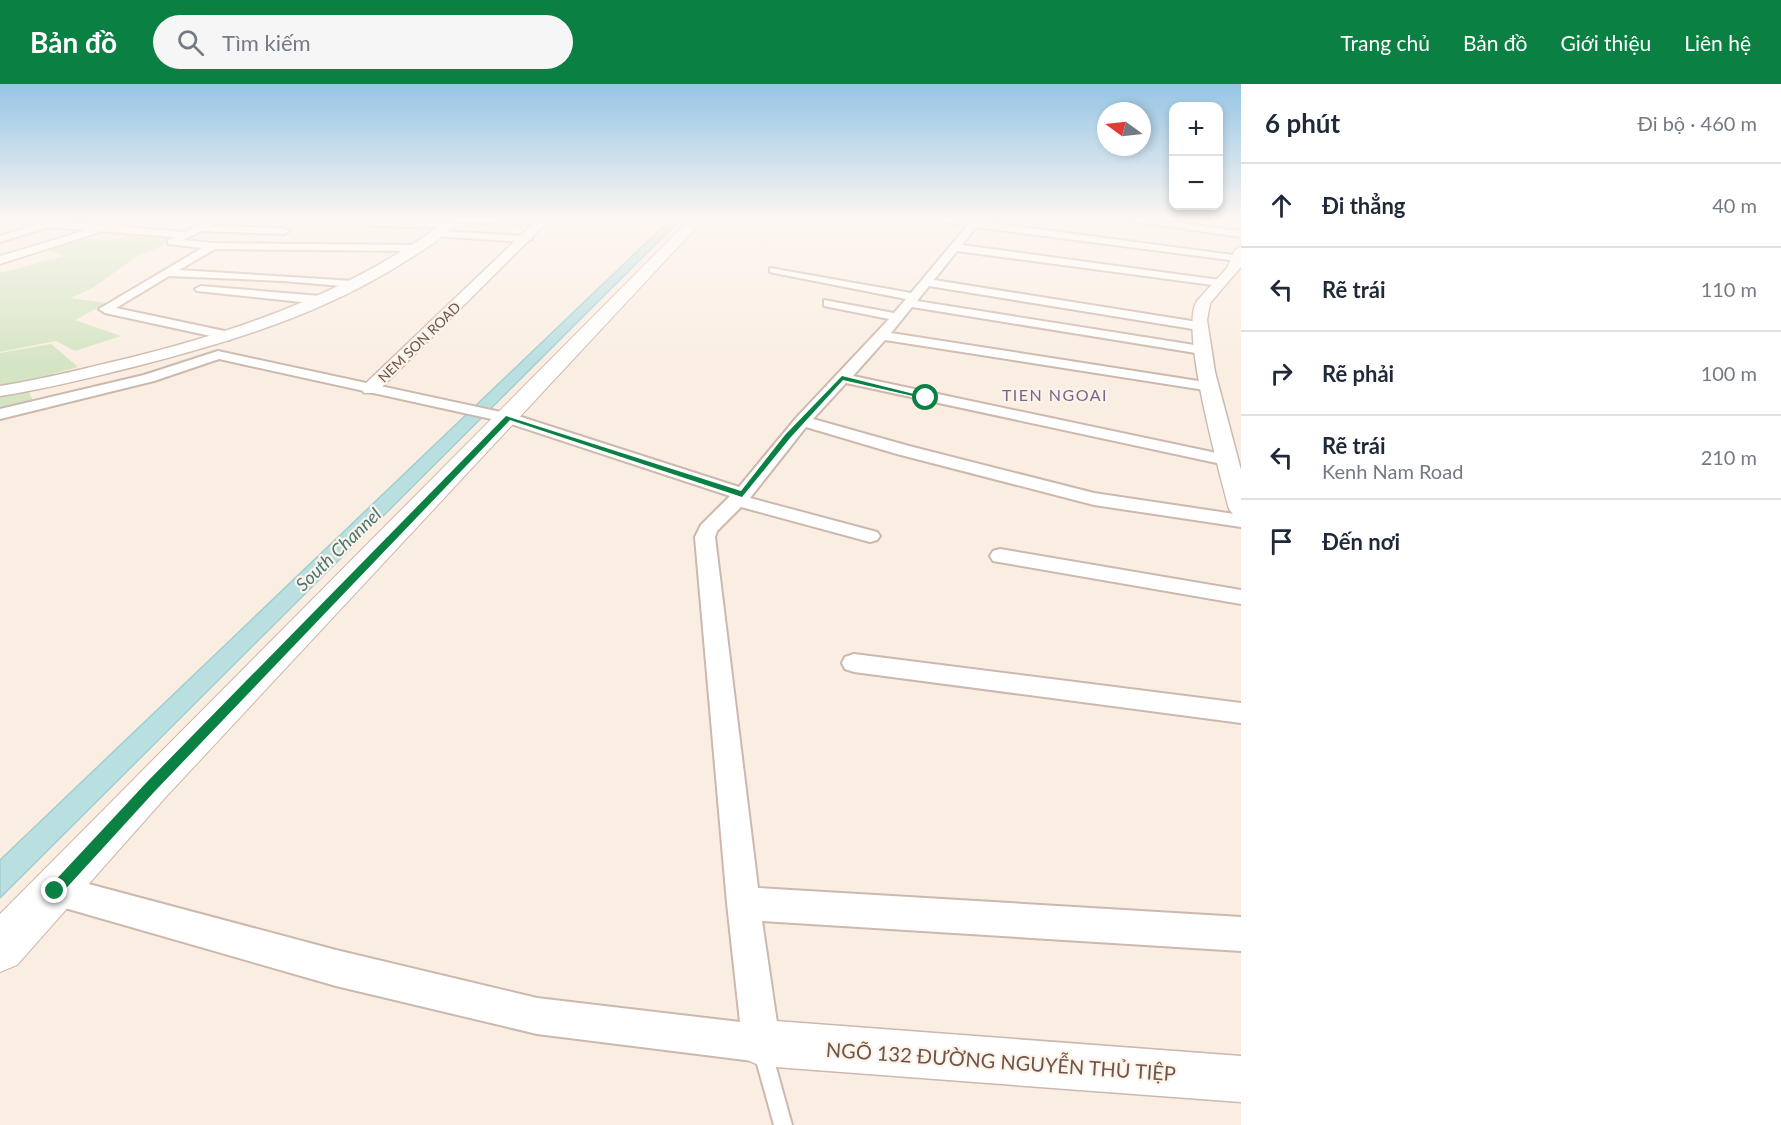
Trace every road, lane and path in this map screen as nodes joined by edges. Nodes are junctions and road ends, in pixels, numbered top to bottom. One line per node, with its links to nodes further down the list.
1 (177, 268): 9 (street)
2 (383, 268): 12 (street)
3 (496, 268): 26 (street, NEM SON ROAD)
4 (651, 268): 29 (main road)
5 (939, 268): 10 (street)
6 (1106, 268): 11 (street)
7 (1234, 268): 11 (street)
8 (774, 270): 17 (street)
9 (168, 273): 12 (street); 13 (street)
10 (928, 282): 17 (street); 20 (street)
11 (1220, 283): 20 (street)
12 (354, 284): 16 (street)
13 (142, 288): 14 (street); 21 (street)
14 (164, 288)
15 (186, 289): 16 (street)
16 (320, 300): 21 (street)
17 (910, 300): 19 (street); 23 (street)
18 (828, 303): 19 (street)
19 (896, 317): 22 (street)
20 (1199, 326): 23 (street)
21 (229, 336): 27 (street)
22 (882, 336): 24 (street); 25 (street)
23 (1202, 350): 25 (street)
24 (842, 378): 30 (street); 31 (street)
25 (1211, 387): 31 (street)
26 (370, 388): 28 (street); 29 (street)
27 (0, 391)
28 (0, 414)
29 (508, 417): 32 (street); 40 (main road)
30 (802, 421): 32 (street); 34 (street)
31 (1226, 460): 33 (street)
32 (740, 497): 35 (street); 41 (street)
33 (1241, 509)
34 (1241, 521)
35 (870, 536)
36 (1000, 556): 37 (street)
37 (1241, 597)
38 (854, 663): 39 (street)
39 (1241, 713)
40 (55, 891): 43 (main road); 44 (street)
41 (743, 903): 42 (street); 44 (street)
42 (1241, 934)
43 (0, 948)
44 (761, 1043): 45 (street, NGÕ 132 ĐƯỜNG NGUYỄN THỦ TIỆP); 46 (lane)
45 (1241, 1079)
46 (783, 1125)

